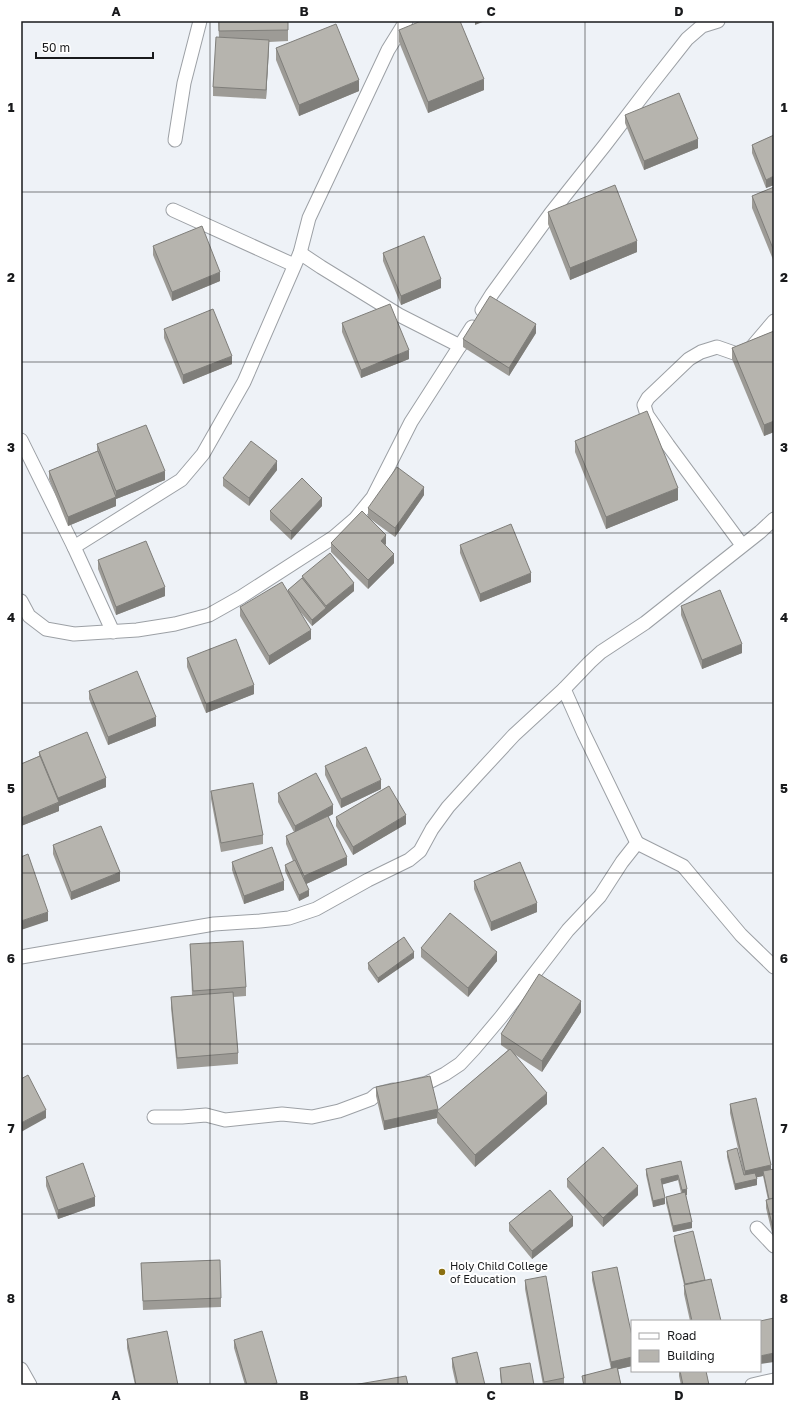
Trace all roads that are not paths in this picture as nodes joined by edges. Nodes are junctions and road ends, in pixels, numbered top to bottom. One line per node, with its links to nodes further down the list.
1 (200, 21): 4 (street)
2 (406, 21): 6 (street)
3 (718, 21): 9 (street)
4 (175, 140)
5 (173, 210): 7 (street)
6 (300, 253): 7 (street); 9 (street)
7 (294, 265): 13 (street)
8 (774, 321): 12 (street)
9 (460, 346): 15 (street)
10 (21, 440): 13 (street)
11 (774, 519): 12 (street)
12 (742, 545): 16 (street)
13 (74, 547): 15 (street)
14 (21, 601): 15 (street)
15 (113, 632)
16 (564, 689): 17 (street); 18 (street)
17 (637, 843): 19 (street); 20 (street)
18 (21, 957)
19 (774, 967)
20 (154, 1116)
21 (757, 1228): 22 (street)
22 (774, 1246)
23 (21, 1369): 25 (street)
24 (774, 1380): 26 (street)
25 (30, 1385)
26 (752, 1385)

